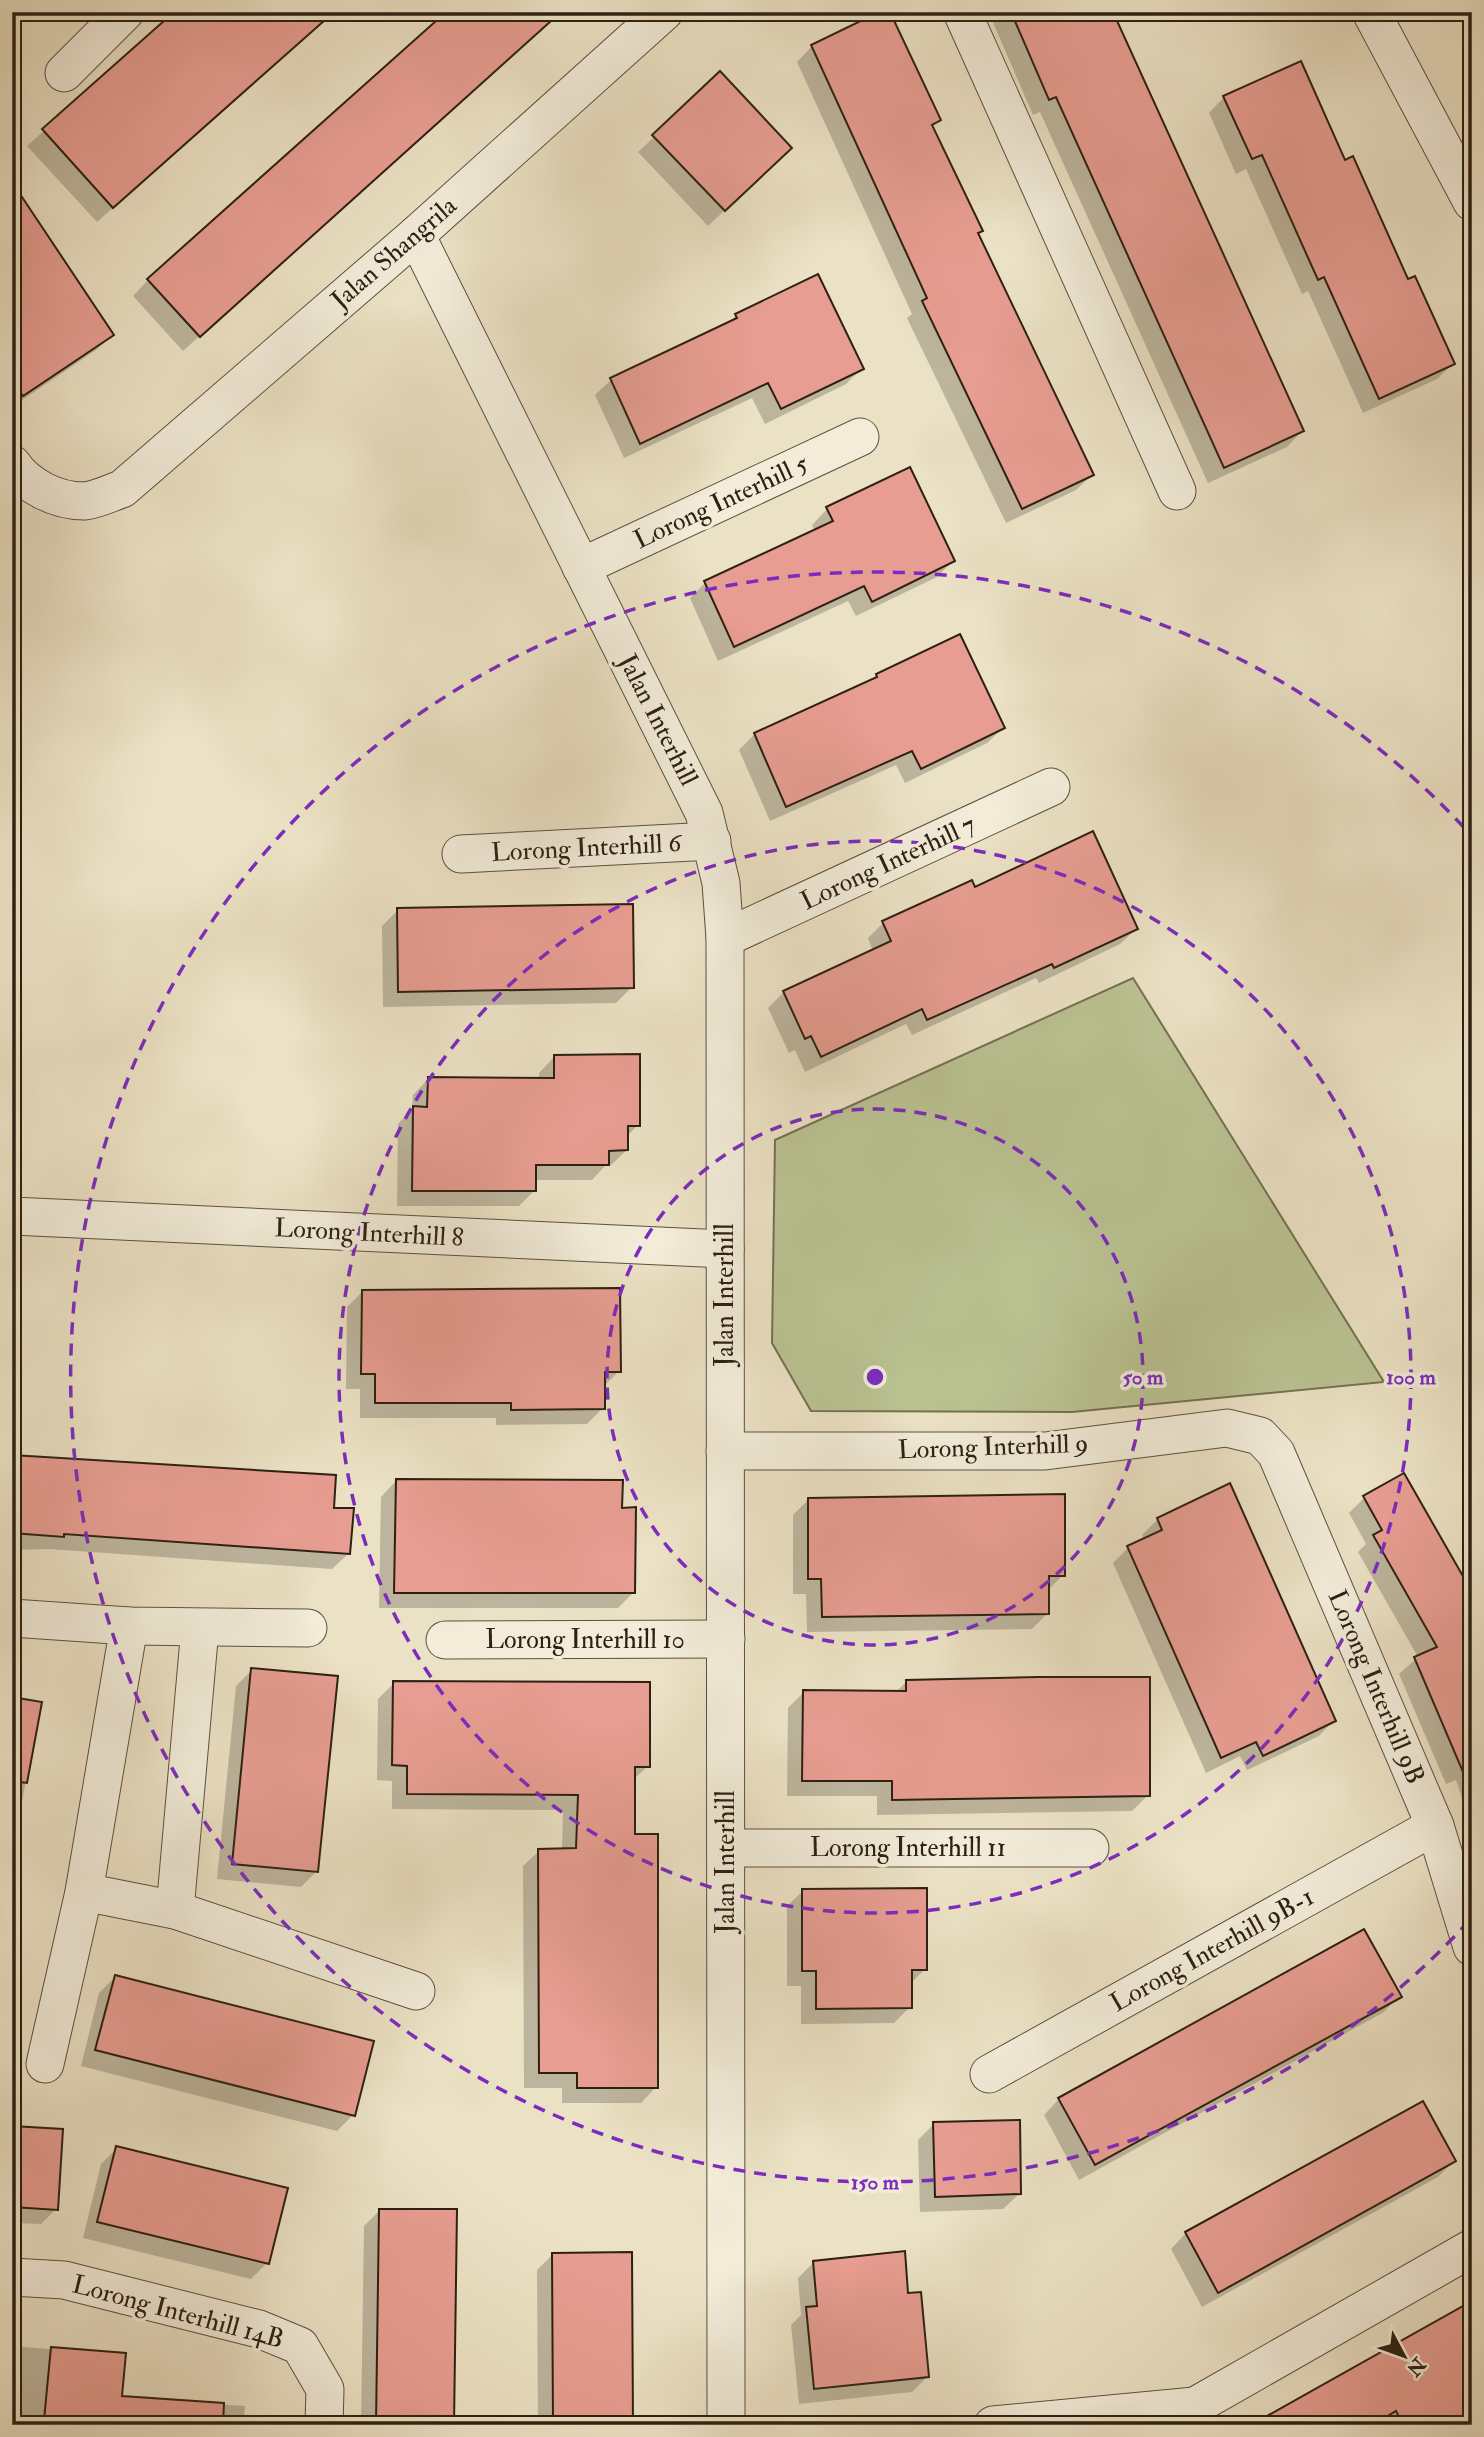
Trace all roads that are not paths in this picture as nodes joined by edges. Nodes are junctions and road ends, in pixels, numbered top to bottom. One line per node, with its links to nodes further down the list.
1 (125, 12): 5 (street)
2 (664, 12): 7 (street, Jalan Shangrila)
3 (962, 12): 10 (street)
4 (1371, 12): 6 (street)
5 (64, 73)
6 (1472, 202)
7 (416, 235): 9 (street, Jalan Shangrila); 11 (street, Jalan Interhill)
8 (860, 437): 11 (street, Lorong Interhill 5)
9 (12, 464)
10 (1177, 491)
11 (581, 567): 13 (street, Jalan Interhill)
12 (1051, 788): 15 (street, Lorong Interhill 7)
13 (712, 841): 14 (street, Lorong Interhill 6); 15 (street, Jalan Interhill)
14 (461, 854)
15 (725, 938): 17 (street, Jalan Interhill)
16 (12, 1216): 17 (street, Lorong Interhill 8)
17 (725, 1249): 19 (street, Jalan Interhill)
18 (1260, 1436): 19 (street, Lorong Interhill 9); 26 (street, Lorong Interhill 9B)
19 (725, 1451): 24 (street, Jalan Interhill)
20 (12, 1618): 21 (street)
21 (129, 1626): 22 (street); 29 (street)
22 (200, 1628): 23 (street); 30 (street)
23 (308, 1628)
24 (726, 1639): 25 (street, Lorong Interhill 10); 27 (street, Jalan Interhill)
25 (445, 1640)
26 (1435, 1826): 31 (street, Lorong Interhill 9B); 34 (street, Lorong Interhill 9B-1)
27 (726, 1848): 28 (street, Lorong Interhill 11); 38 (street, Jalan Interhill)
28 (1090, 1849)
29 (84, 1892): 30 (street); 33 (street)
30 (175, 1910): 32 (street)
31 (1472, 1947)
32 (416, 1991)
33 (45, 2064)
34 (989, 2074)
35 (1472, 2248): 39 (street)
36 (12, 2277): 37 (street, Lorong Interhill 14B)
37 (324, 2425)
38 (726, 2425)
39 (993, 2425)

